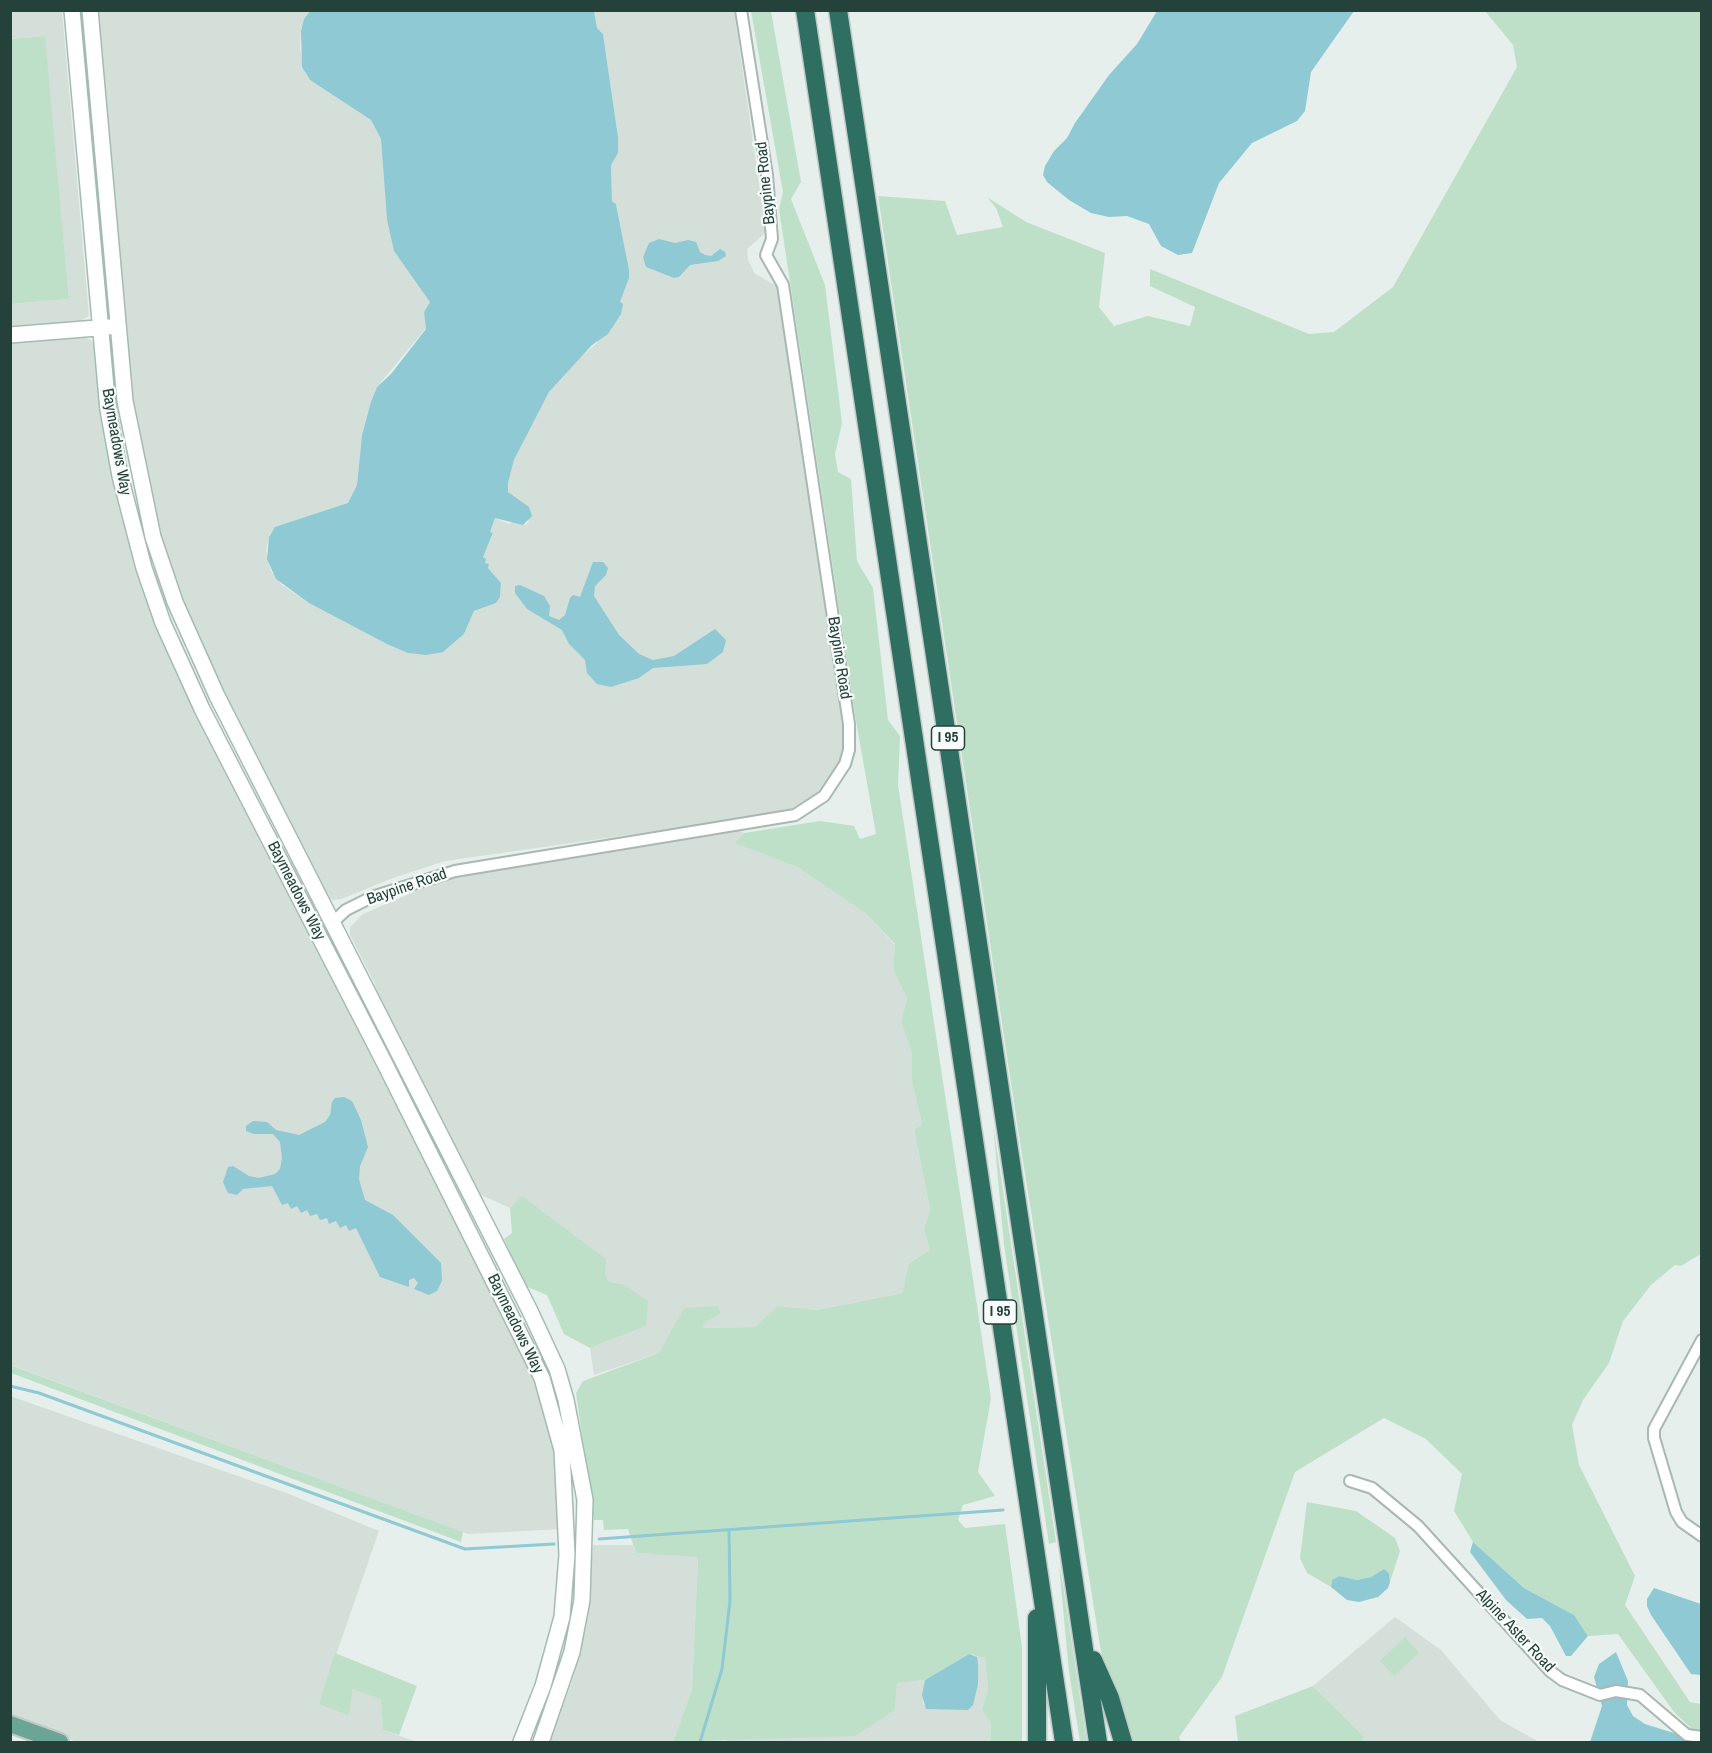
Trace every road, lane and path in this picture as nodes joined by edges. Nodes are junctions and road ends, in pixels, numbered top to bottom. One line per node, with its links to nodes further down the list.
1 (72, 10): 7 (street, Baymeadows Way)
2 (90, 10): 6 (street, Baymeadows Way)
3 (741, 10): 11 (street, Baypine Road)
4 (805, 10): 15 (highway, I 95)
5 (838, 10): 16 (highway, I 95)
6 (119, 326): 7 (street); 9 (street, Baymeadows Way)
7 (99, 327): 8 (street); 10 (street, Baymeadows Way)
8 (10, 335)
9 (153, 537): 10 (street); 11 (street, Baymeadows Way)
10 (136, 542): 17 (street, Baymeadows Way)
11 (332, 923): 18 (street, Baymeadows Way)
12 (1701, 1340): 14 (street)
13 (1350, 1481): 20 (street, Alpine Aster Road)
14 (1701, 1536)
15 (1036, 1556): 24 (highway); 25 (highway, I 95)
16 (1083, 1638): 26 (highway, I 95); 27 (highway)
17 (555, 1646): 18 (street); 22 (street, Baymeadows Way)
18 (572, 1652): 23 (street, Baymeadows Way)
19 (10, 1724): 21 (main road)
20 (1701, 1737)
21 (60, 1743)
22 (521, 1743)
23 (540, 1743)
24 (1037, 1743)
25 (1064, 1743)
26 (1098, 1743)
27 (1123, 1743)

